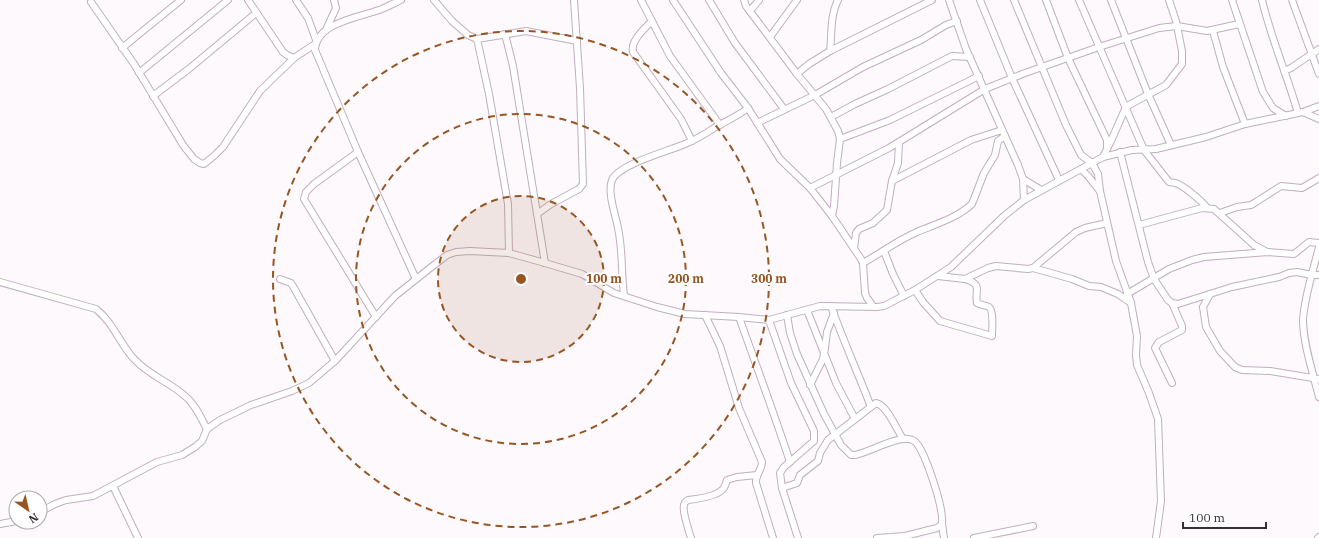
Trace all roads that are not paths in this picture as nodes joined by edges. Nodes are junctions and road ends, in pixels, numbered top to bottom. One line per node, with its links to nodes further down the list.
1 (181, 0): 43 (street)
2 (228, 0): 52 (street)
3 (248, 0): 29 (street)
4 (296, 0): 41 (street)
5 (334, 0): 34 (street)
6 (402, 0): 34 (street)
7 (434, 0): 39 (street)
8 (574, 0): 40 (street)
9 (641, 0): 30 (street)
10 (673, 0): 62 (street)
11 (709, 0): 63 (street)
12 (744, 0): 28 (street)
13 (759, 0): 28 (street)
14 (797, 0): 37 (street)
15 (838, 0): 45 (street)
16 (932, 0): 45 (street)
17 (949, 0): 31 (street)
18 (980, 0): 56 (street)
19 (1014, 0): 50 (street)
20 (1046, 0): 49 (street)
21 (1079, 0): 42 (street)
22 (1112, 0): 38 (street)
23 (1169, 0): 33 (street)
24 (1232, 0): 32 (street)
25 (1262, 0): 51 (street)
26 (1292, 0): 46 (street)
27 (91, 2): 43 (street)
28 (750, 11): 37 (street)
29 (256, 13): 48 (street); 60 (street)
30 (652, 21): 71 (street); 74 (street)
31 (957, 22): 47 (street); 59 (street)
32 (1240, 24): 35 (street); 66 (street)
33 (1177, 26): 35 (street); 38 (street); 58 (street)
34 (326, 30): 41 (street)
35 (1214, 31): 70 (street)
36 (505, 34): 39 (street); 40 (street); 96 (street)
37 (770, 37): 53 (street)
38 (1127, 37): 42 (street); 58 (street)
39 (477, 39): 105 (street)
40 (577, 41): 96 (street)
41 (316, 42): 48 (street); 79 (street)
42 (1099, 47): 49 (street); 64 (street)
43 (122, 48): 52 (street)
44 (1319, 49): 46 (street)
45 (830, 51): 53 (street)
46 (1312, 52): 51 (street); 54 (street)
47 (970, 57): 55 (street); 67 (street)
48 (294, 58): 60 (street)
49 (1068, 58): 50 (street); 77 (street)
50 (1041, 67): 56 (street); 81 (street)
51 (1284, 71): 65 (street)
52 (139, 72): 60 (street)
53 (796, 74): 59 (street)
54 (1319, 74)
55 (979, 76): 57 (street); 73 (street)
56 (1012, 78): 57 (street); 88 (street)
57 (985, 90): 72 (street); 75 (street)
58 (1148, 94): 64 (street); 76 (street)
59 (815, 95): 63 (street); 67 (street)
60 (153, 96)
61 (1319, 106): 65 (street)
62 (748, 108): 69 (street); 71 (street)
63 (784, 109): 69 (street)
64 (1125, 109): 77 (street); 78 (street)
65 (1301, 112): 66 (street); 68 (street)
66 (1286, 116): 70 (street)
67 (831, 117): 73 (street)
68 (1319, 119)
69 (757, 123): 90 (street)
70 (1245, 124): 76 (street)
71 (720, 125): 74 (street)
72 (1003, 133): 87 (street); 89 (street); 103 (street)
73 (840, 139): 85 (street)
74 (692, 141): 120 (street)
75 (899, 142): 85 (street); 89 (street)
76 (1171, 145): 78 (street)
77 (1107, 150): 82 (street)
78 (1144, 150): 80 (street); 94 (street)
79 (358, 152): 113 (street); 130 (street)
80 (1120, 152): 82 (street); 99 (street)
81 (1081, 155): 83 (street); 84 (street)
82 (1103, 157): 83 (street)
83 (1092, 163): 84 (street); 92 (street)
84 (1079, 169): 88 (street); 92 (street)
85 (836, 175): 90 (street); 97 (street)
86 (1319, 178): 95 (street)
87 (1023, 179): 91 (street); 93 (street)
88 (1059, 180): 91 (street)
89 (892, 181): 102 (street)
90 (810, 188): 97 (street)
91 (1041, 190): 93 (street)
92 (1100, 191): 98 (street)
93 (1024, 200): 111 (street)
94 (1207, 208): 95 (street); 99 (street)
95 (1220, 213): 104 (street)
96 (537, 214): 106 (street)
97 (832, 216): 102 (street)
98 (1107, 223): 108 (street); 118 (street)
99 (1139, 226): 115 (street)
100 (1319, 243): 104 (street)
101 (1319, 247): 109 (street)
102 (854, 248): 107 (street)
103 (884, 250): 107 (street); 121 (street)
104 (1268, 252): 115 (street)
105 (509, 253): 106 (street); 113 (street)
106 (545, 263): 120 (street)
107 (863, 263): 125 (street)
108 (1033, 268): 114 (street); 122 (street)
109 (1312, 275): 110 (street); 119 (street); 135 (street)
110 (1319, 275)
111 (938, 276): 114 (street); 117 (street)
112 (280, 278): 134 (street)
113 (416, 279): 130 (street)
114 (965, 279): 117 (street)
115 (1154, 279): 118 (street); 123 (street)
116 (0, 282): 141 (street)
117 (916, 290): 121 (street)
118 (1127, 294): 122 (street)
119 (1210, 294): 123 (street); 135 (street)
120 (624, 295): 128 (street)
121 (904, 296): 125 (street)
122 (1131, 303): 158 (street)
123 (1172, 303): 136 (street)
124 (831, 306): 125 (street); 126 (street); 127 (street)
125 (873, 306)
126 (807, 310): 129 (street); 133 (street)
127 (834, 313): 133 (street); 139 (street)
128 (705, 315): 131 (street); 145 (street)
129 (787, 315): 132 (street); 137 (street)
130 (376, 317): 134 (street)
131 (739, 317): 132 (street); 144 (street)
132 (769, 320): 144 (street)
133 (824, 354): 137 (street); 140 (street)
134 (335, 361): 141 (street)
135 (1317, 379): 138 (street)
136 (1172, 383)
137 (810, 385): 142 (street)
138 (1319, 397)
139 (871, 407): 140 (street); 143 (street)
140 (854, 419): 142 (street)
141 (207, 429): 146 (street)
142 (835, 435): 143 (street); 147 (street)
143 (903, 439): 149 (street)
144 (790, 462): 147 (street)
145 (757, 475): 152 (street); 153 (street)
146 (113, 486): 148 (street); 151 (street)
147 (782, 488): 154 (street)
148 (48, 508)
149 (942, 524): 155 (street); 156 (street)
150 (1033, 526): 157 (street)
151 (138, 538)
152 (691, 538)
153 (773, 538)
154 (798, 538)
155 (877, 538)
156 (944, 538)
157 (974, 538)
158 (1156, 538)

